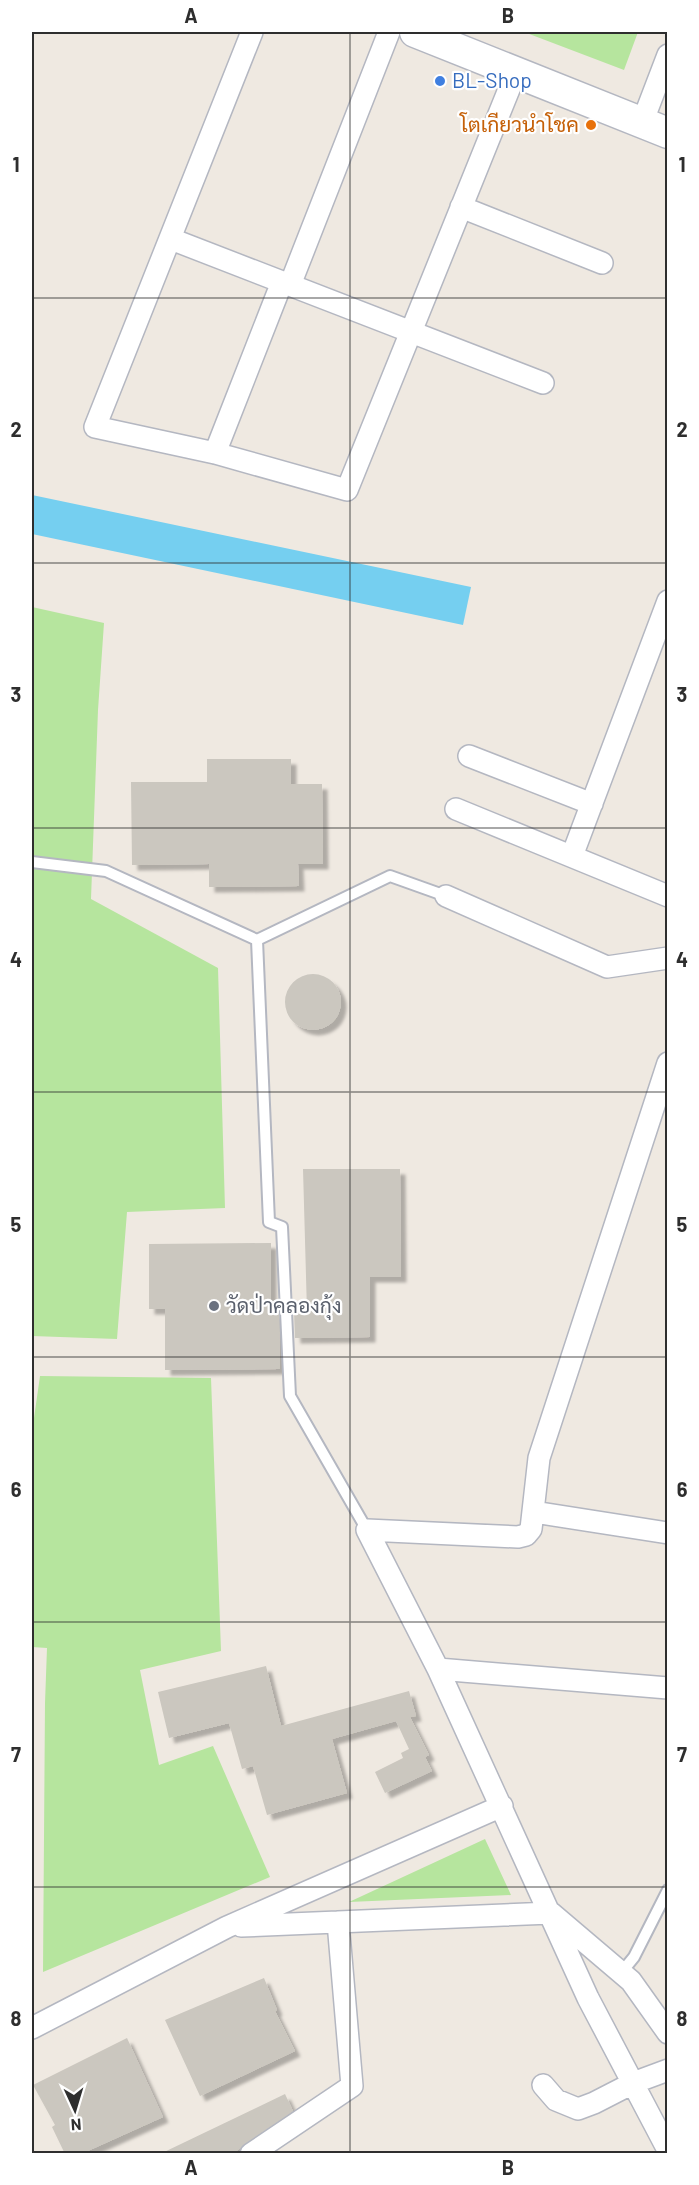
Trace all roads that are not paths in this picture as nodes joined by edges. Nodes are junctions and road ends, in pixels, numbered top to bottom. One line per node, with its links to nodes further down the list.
1 (252, 32): 8 (street)
2 (389, 32): 10 (street)
3 (415, 32): 5 (street)
4 (668, 55): 6 (street)
5 (516, 72): 6 (street); 7 (street)
6 (655, 128)
7 (461, 207): 9 (street); 11 (street)
8 (171, 239): 10 (street); 13 (street)
9 (602, 263)
10 (286, 284): 11 (street); 13 (street)
11 (410, 332): 12 (street); 13 (street)
12 (543, 383)
13 (215, 453)
14 (668, 601): 16 (street)
15 (470, 756): 16 (street)
16 (592, 804): 18 (street)
17 (456, 809): 18 (street)
18 (572, 856): 21 (street)
19 (32, 862): 22 (lane)
20 (446, 896): 22 (lane); 23 (street)
21 (668, 896)
22 (257, 940): 27 (lane)
23 (668, 958)
24 (668, 1063): 25 (street)
25 (660, 1109): 26 (street)
26 (534, 1512): 27 (street); 28 (street)
27 (367, 1530): 29 (street)
28 (668, 1533)
29 (438, 1669): 30 (street); 31 (street)
30 (668, 1688)
31 (502, 1806): 33 (street); 35 (street)
32 (668, 1890): 36 (lane)
33 (551, 1913): 34 (street); 36 (street); 40 (street)
34 (338, 1922): 35 (street); 43 (street)
35 (227, 1927): 37 (street)
36 (621, 1973): 38 (street)
37 (32, 2028)
38 (668, 2033)
39 (668, 2070): 40 (street)
40 (633, 2083): 41 (street); 42 (street)
41 (543, 2085)
42 (668, 2150)
43 (251, 2154)

